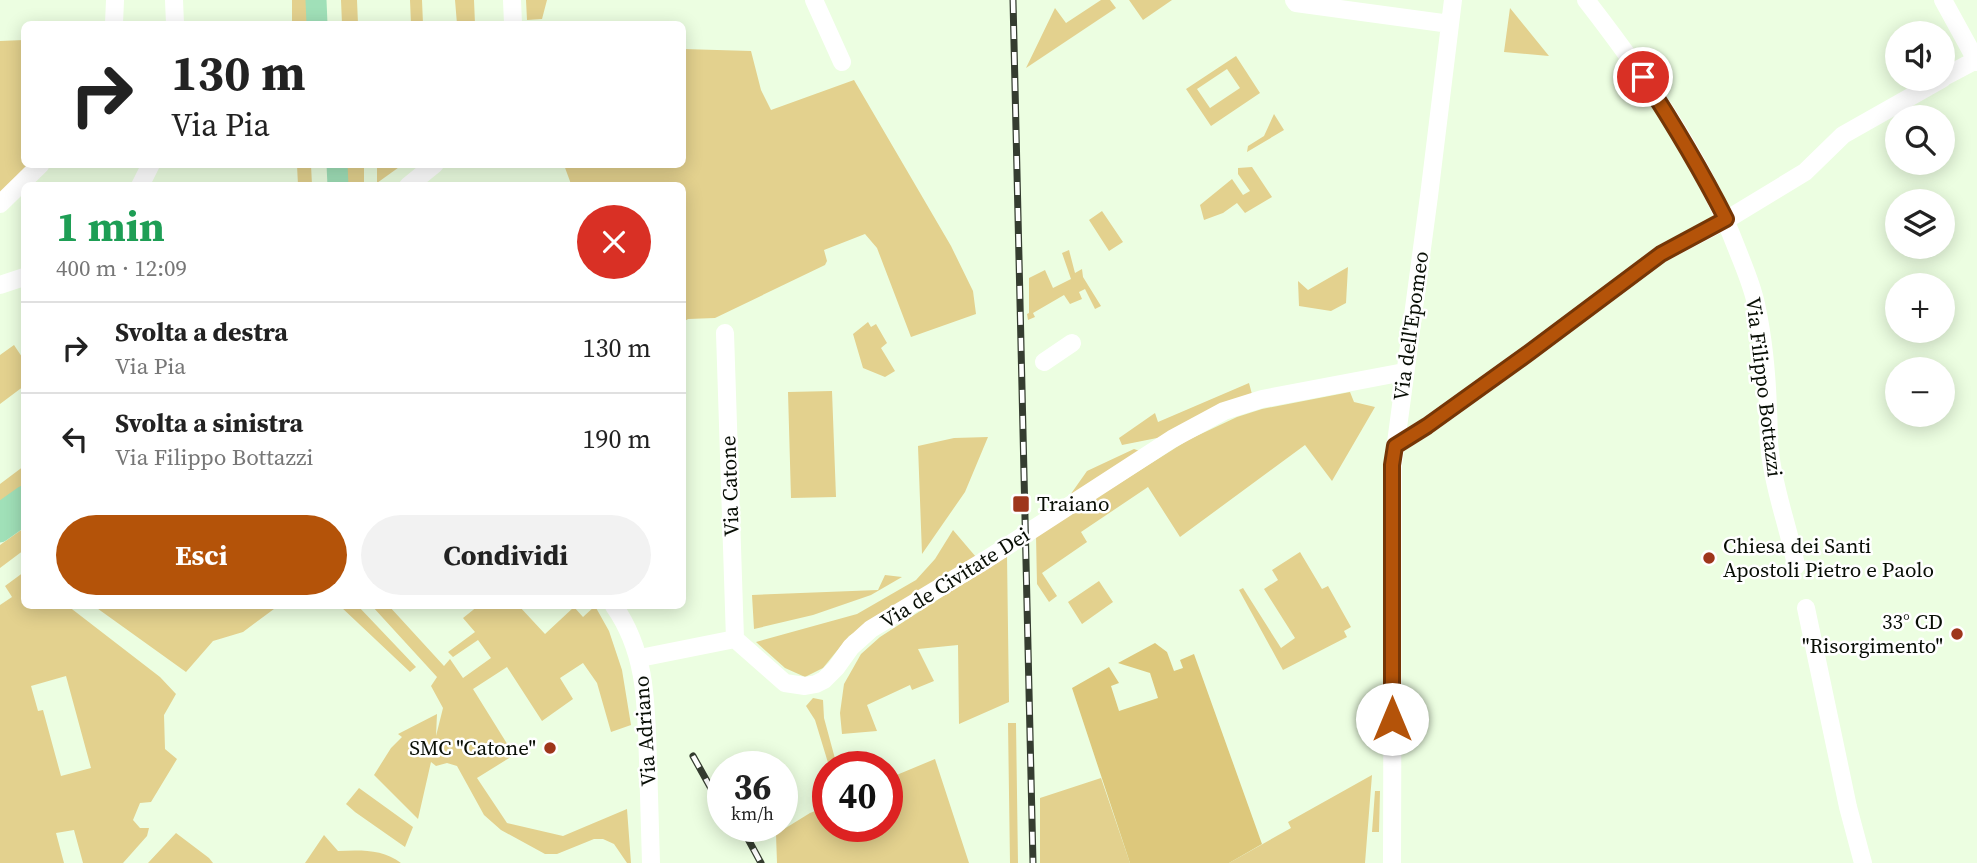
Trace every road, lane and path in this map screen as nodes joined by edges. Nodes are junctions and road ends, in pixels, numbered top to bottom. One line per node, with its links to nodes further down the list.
1 (115, 0): 11 (street)
2 (174, 0): 12 (street)
3 (316, 0): 13 (main road)
4 (330, 0): 14 (main road)
5 (512, 0): 15 (street)
6 (814, 0): 17 (street)
7 (1294, 0): 16 (street)
8 (1452, 0): 16 (street, Via dell'Epomeo)
9 (1586, 0): 27 (street, Via Filippo Bottazzi)
10 (1944, 0): 18 (street)
11 (114, 21)
12 (175, 21)
13 (317, 21)
14 (331, 21)
15 (513, 21)
16 (1450, 24): 33 (street, Via dell'Epomeo)
17 (842, 62)
18 (1977, 65): 19 (street)
19 (1955, 73)
20 (1918, 91): 27 (street)
21 (37, 168): 23 (street)
22 (430, 168): 24 (street)
23 (23, 182)
24 (413, 182)
25 (21, 184): 26 (street)
26 (0, 204)
27 (1726, 219): 34 (street); 39 (street, Via Filippo Bottazzi)
28 (21, 278): 29 (street)
29 (0, 285)
30 (725, 333): 42 (street, Via Catone)
31 (1072, 343): 32 (street)
32 (1044, 362)
33 (1404, 372): 34 (street, Via dell'Epomeo); 42 (street, Via de Civitate Dei)
34 (1395, 446): 45 (street, Via dell'Epomeo)
35 (21, 498): 36 (main road)
36 (0, 513)
37 (21, 517): 38 (main road)
38 (0, 532)
39 (1796, 566)
40 (1805, 608): 46 (street)
41 (616, 609): 43 (street, Via Adriano)
42 (735, 639): 43 (street)
43 (640, 658): 44 (street, Via Adriano)
44 (651, 863)
45 (1392, 863)
46 (1864, 863)

